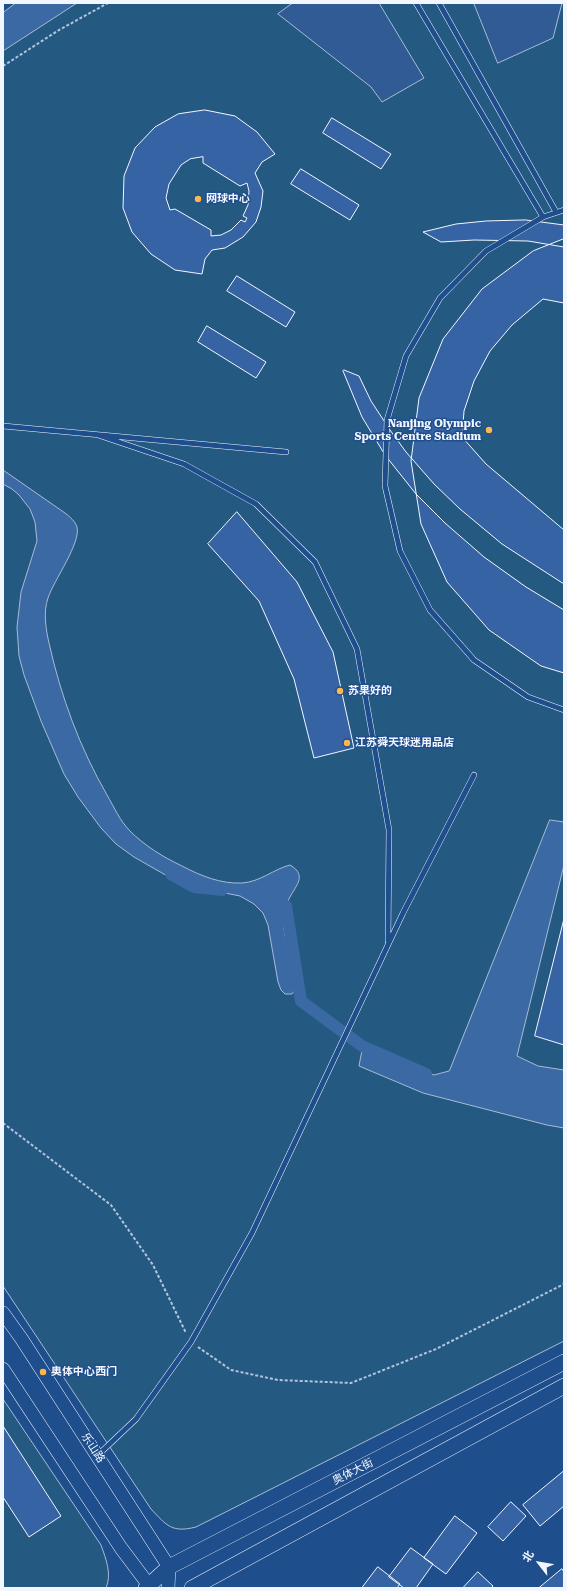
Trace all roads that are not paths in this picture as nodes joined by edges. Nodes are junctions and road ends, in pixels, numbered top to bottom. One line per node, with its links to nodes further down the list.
1 (416, 3): 5 (lane)
2 (439, 3): 4 (lane)
3 (564, 210): 4 (lane)
4 (556, 212): 5 (lane)
5 (543, 217): 9 (lane)
6 (3, 426): 7 (lane)
7 (95, 434): 8 (lane); 11 (lane)
8 (286, 452)
9 (564, 710)
10 (474, 775): 11 (lane)
11 (388, 944): 16 (lane)
12 (3, 1313): 16 (street, 乐山路)
13 (564, 1362): 17 (main road, 奥体大街)
14 (3, 1369): 18 (street)
15 (564, 1386): 20 (main road)
16 (97, 1455): 17 (street, 乐山路)
17 (169, 1567): 18 (main road, 奥体大街); 19 (street)
18 (148, 1587)
19 (168, 1588)
20 (192, 1588)

